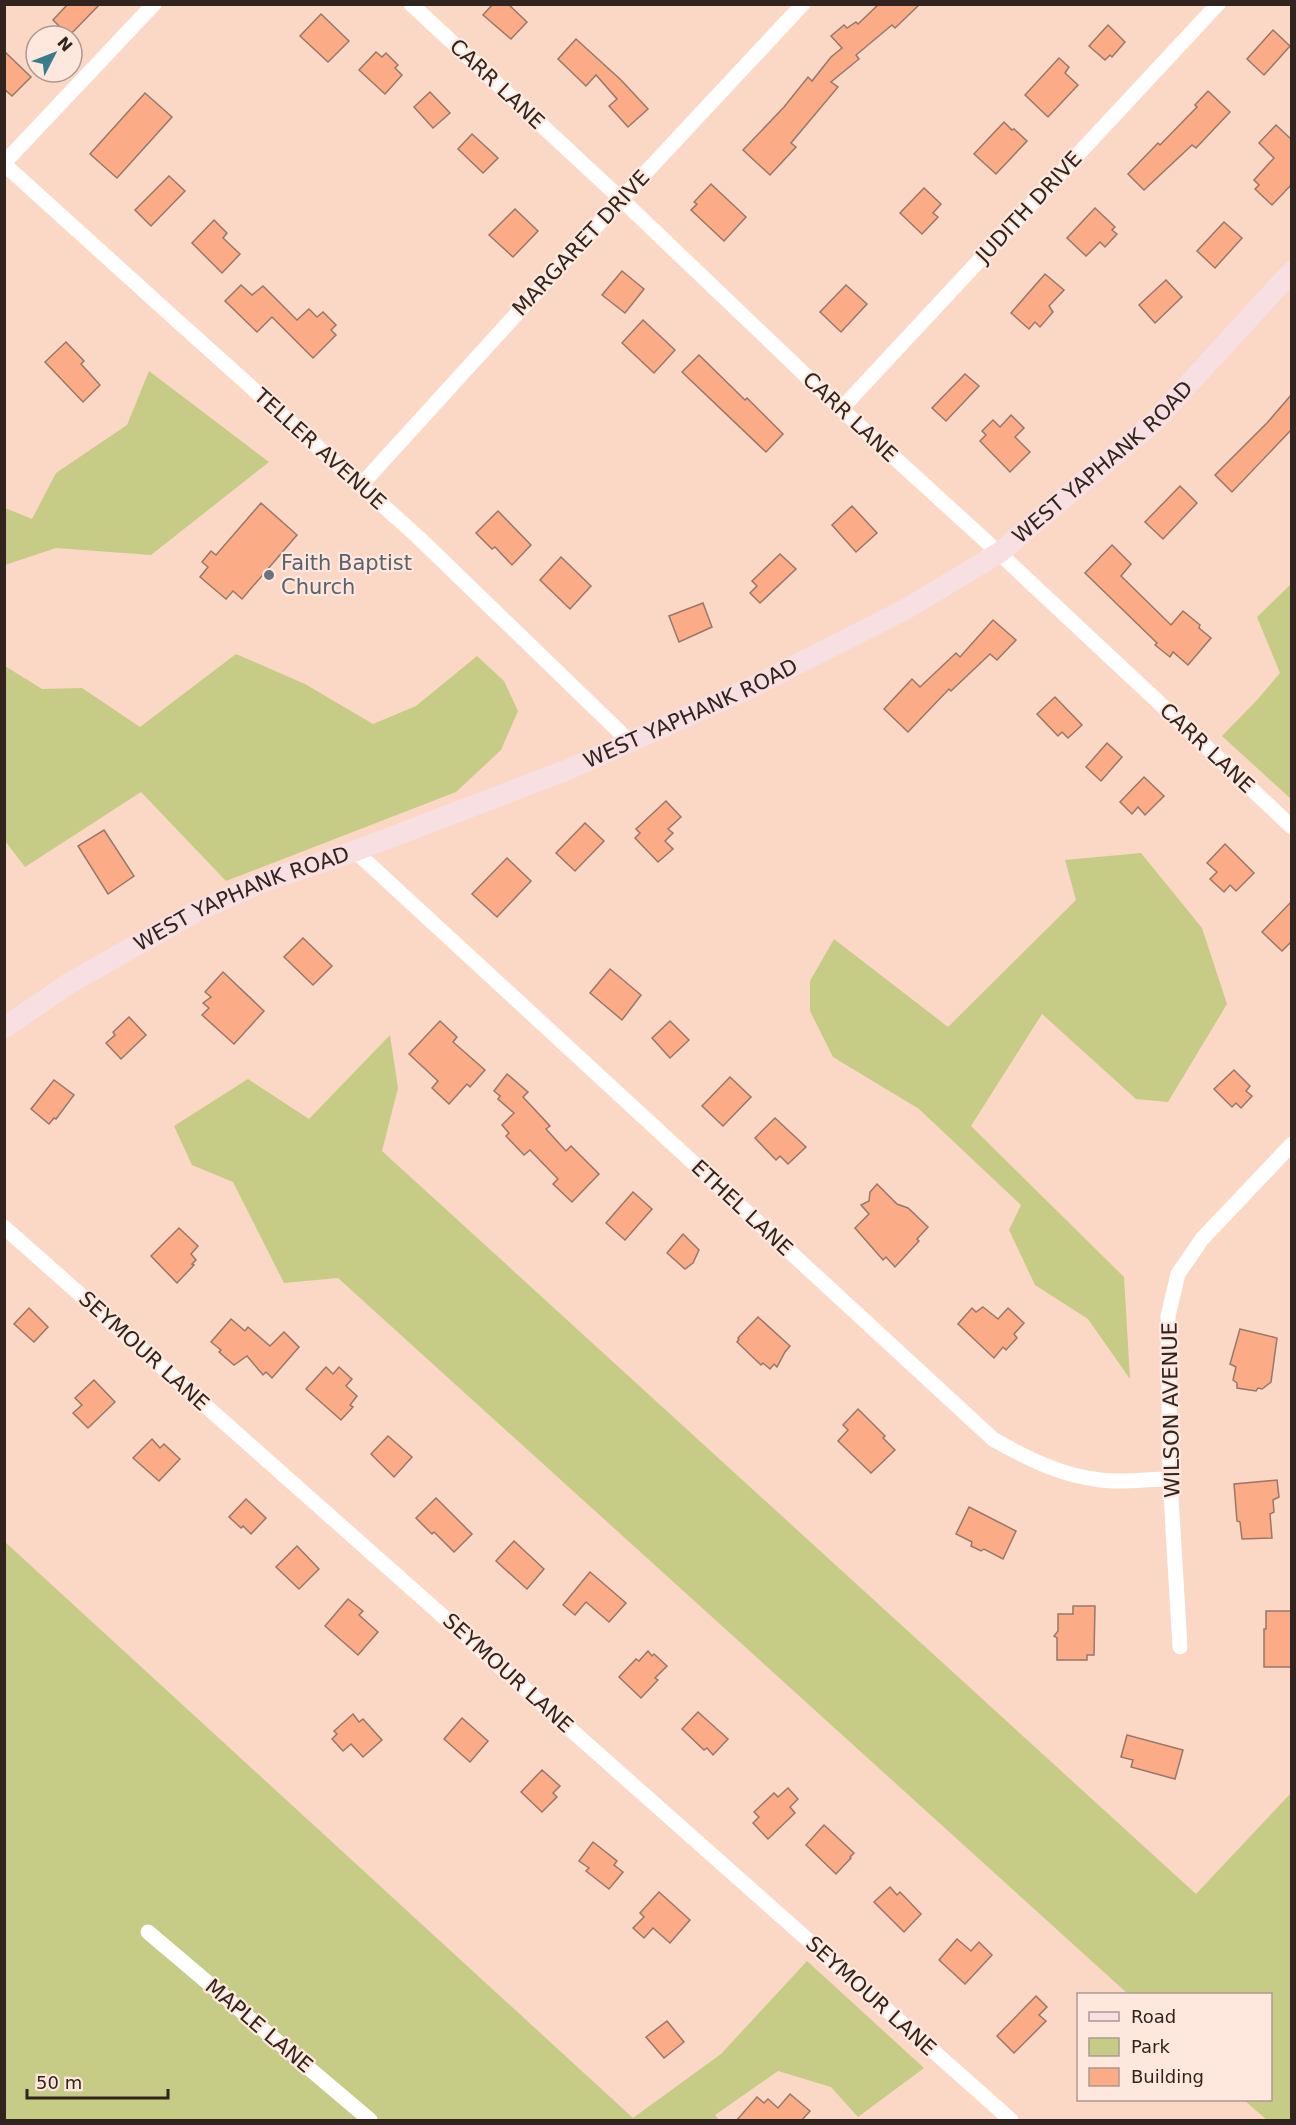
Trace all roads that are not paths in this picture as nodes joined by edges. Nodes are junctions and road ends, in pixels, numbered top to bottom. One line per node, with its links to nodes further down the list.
1 (154, 4): 5 (street)
2 (411, 4): 6 (street, CARR LANE)
3 (803, 4): 6 (street, MARGARET DRIVE)
4 (1218, 4): 8 (street, JUDITH DRIVE)
5 (4, 163): 9 (street, TELLER AVENUE)
6 (621, 199): 8 (street, CARR LANE); 9 (street, MARGARET DRIVE)
7 (1292, 270): 10 (street, WEST YAPHANK ROAD)
8 (841, 409): 10 (street, CARR LANE)
9 (361, 485): 11 (street, TELLER AVENUE)
10 (999, 553): 11 (street, WEST YAPHANK ROAD); 12 (street, CARR LANE)
11 (628, 741): 13 (street, WEST YAPHANK ROAD)
12 (1292, 827)
13 (355, 851): 14 (street, WEST YAPHANK ROAD); 17 (street, ETHEL LANE)
14 (4, 1028)
15 (1292, 1144): 17 (street, WILSON AVENUE)
16 (4, 1227): 21 (street, SEYMOUR LANE)
17 (1170, 1479): 18 (street, WILSON AVENUE)
18 (1180, 1647)
19 (148, 1932): 20 (street, MAPLE LANE)
20 (370, 2121)
21 (1011, 2121)

